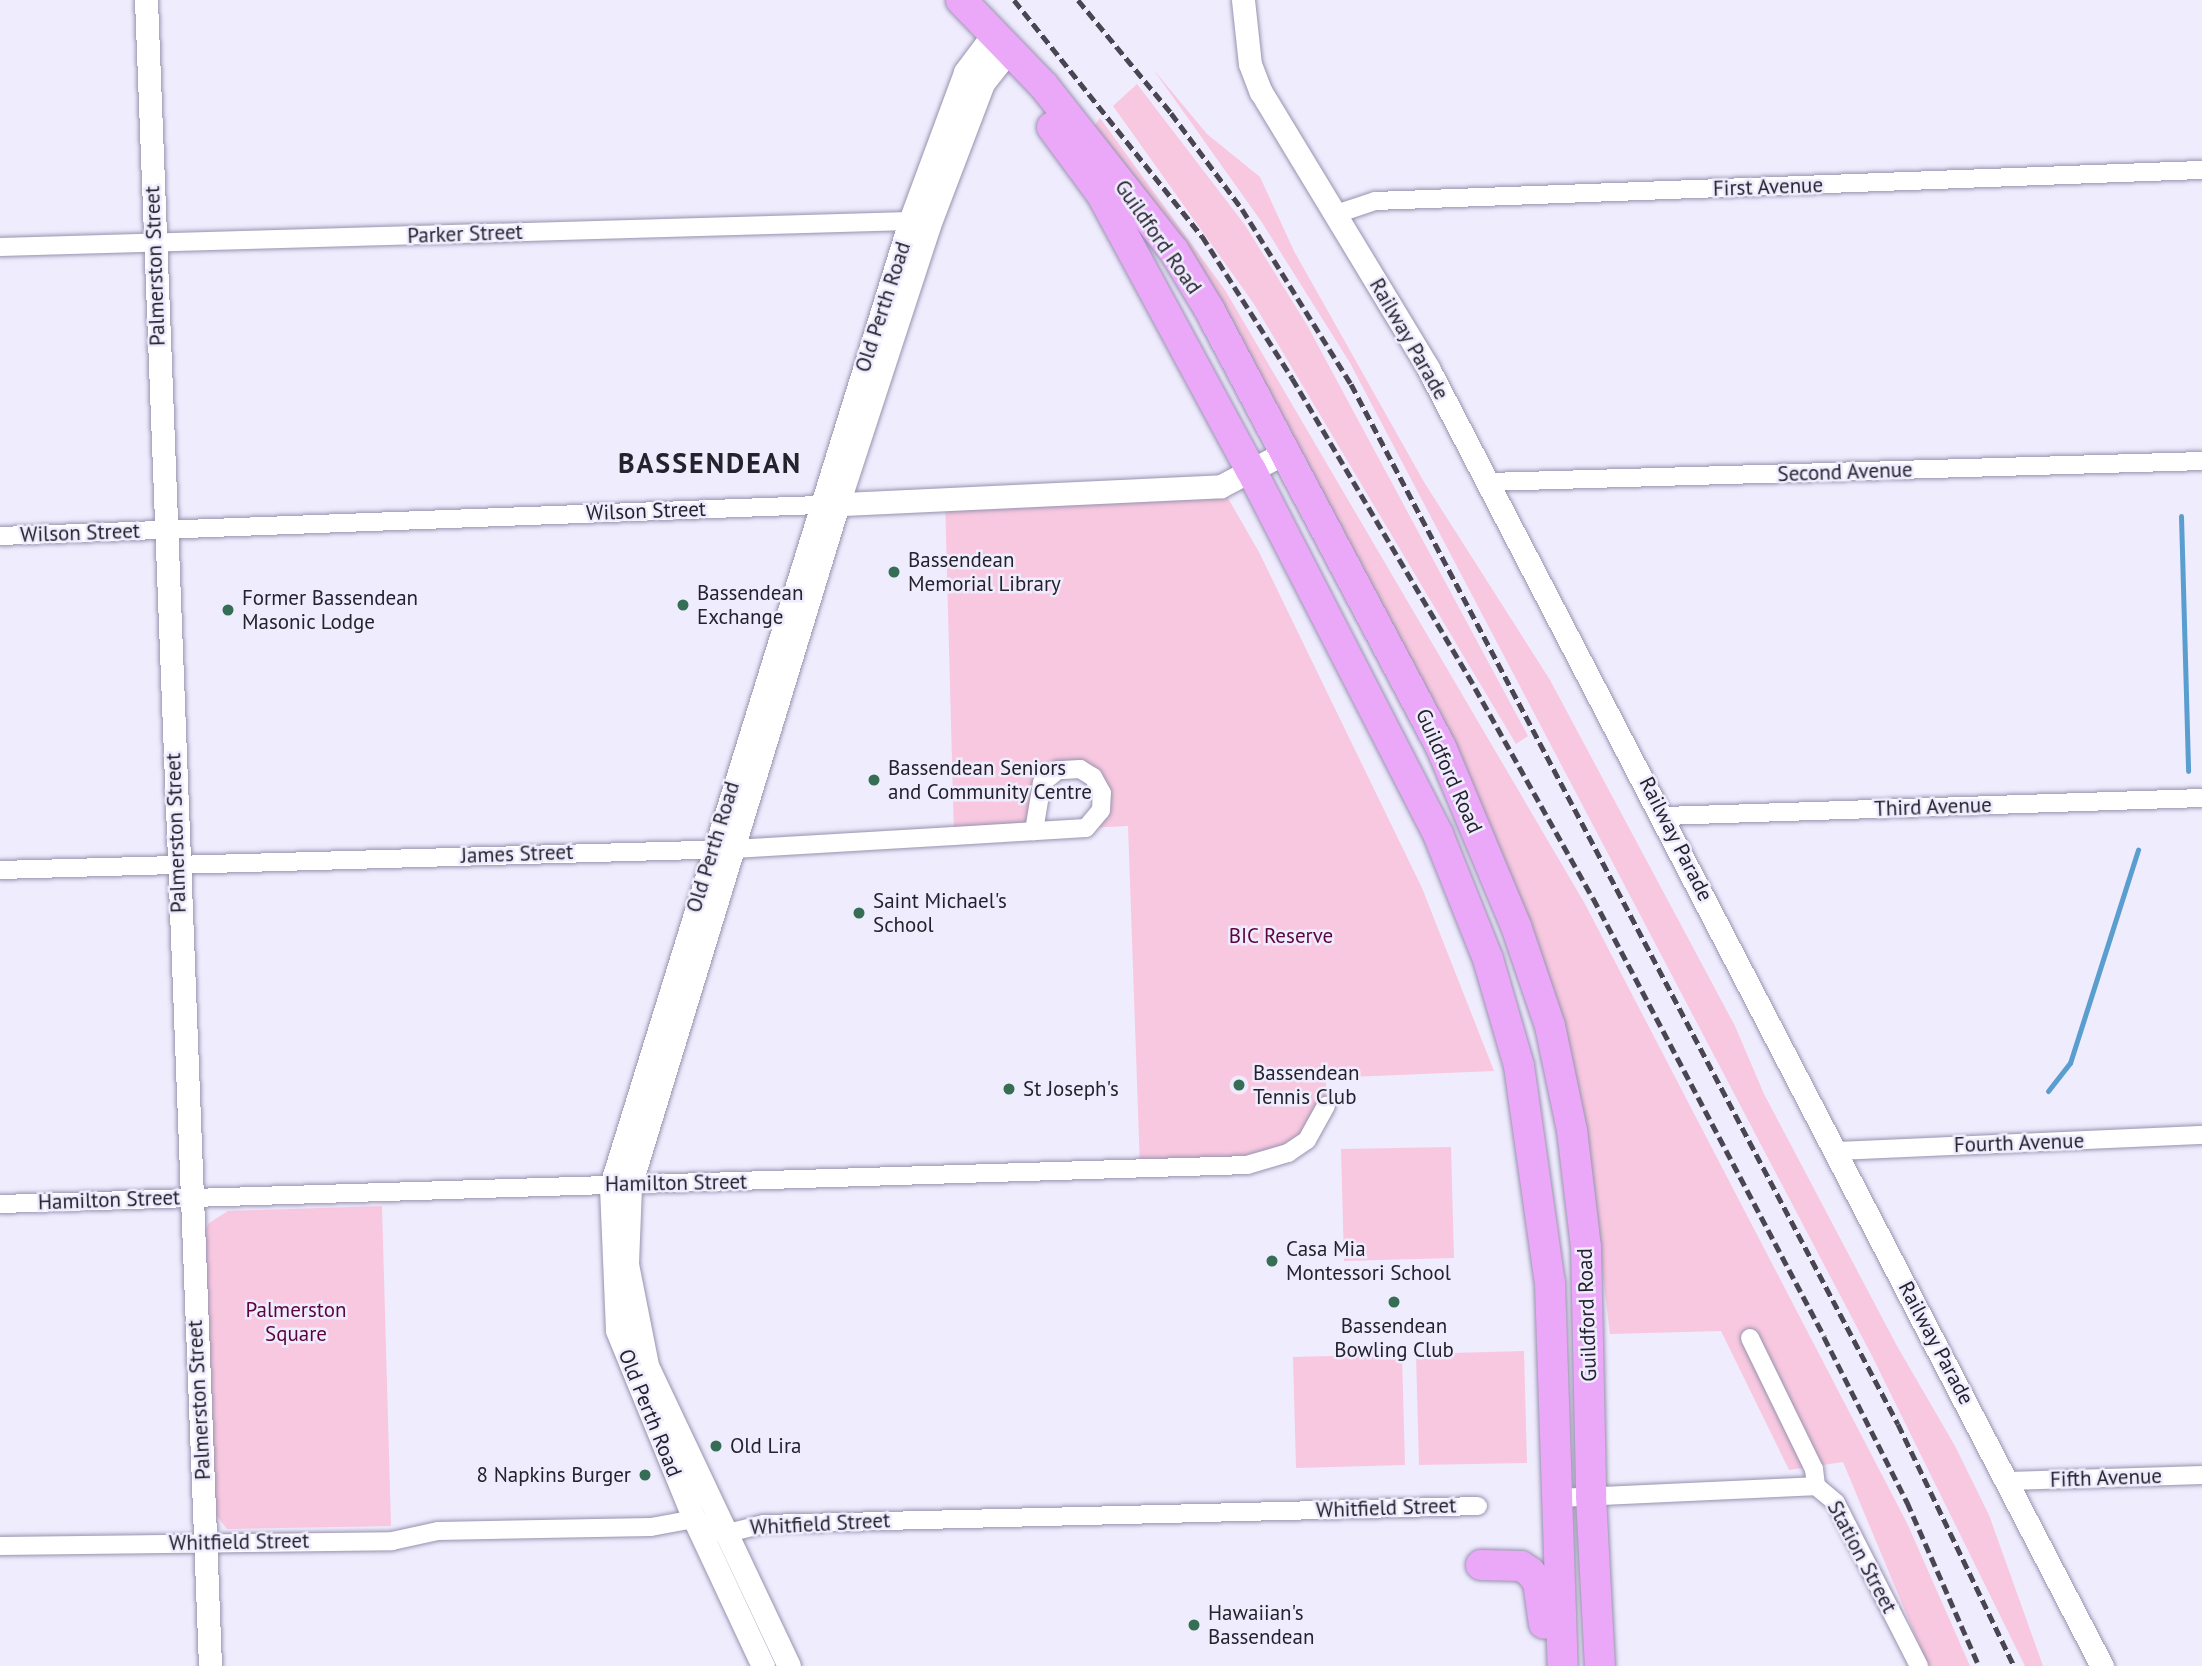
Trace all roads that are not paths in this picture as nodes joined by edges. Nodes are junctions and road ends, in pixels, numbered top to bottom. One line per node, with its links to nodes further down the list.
1 (146, 0): 9 (street, Palmerston Street)
2 (942, 0): 5 (highway, Guildford Road)
3 (961, 0): 5 (highway, Guildford Road)
4 (1240, 6): 7 (street, Railway Parade)
5 (997, 46): 8 (street, Old Perth Road); 11 (highway, Guildford Road); 13 (highway, Guildford Road)
6 (2202, 170): 7 (street, First Avenue)
7 (1336, 214): 14 (street, Railway Parade)
8 (919, 225): 9 (street, Parker Street); 15 (street, Old Perth Road)
9 (155, 243): 10 (street, Parker Street); 16 (street, Palmerston Street)
10 (0, 247)
11 (1284, 453): 13 (street, Wilson Street); 34 (highway, Guildford Road)
12 (2202, 461): 14 (street, Second Avenue)
13 (1251, 470): 15 (street, Wilson Street); 35 (highway, Guildford Road)
14 (1488, 482): 19 (street, Railway Parade)
15 (829, 504): 16 (street, Wilson Street); 21 (street, Old Perth Road)
16 (163, 531): 17 (street, Wilson Street); 22 (street, Palmerston Street)
17 (0, 536)
18 (2202, 798): 19 (street, Third Avenue)
19 (1665, 816): 26 (street, Railway Parade)
20 (1034, 831): 21 (street, James Street)
21 (723, 849): 22 (street, James Street); 27 (street, Old Perth Road)
22 (177, 865): 23 (street, James Street); 28 (street, Palmerston Street)
23 (0, 870)
24 (1326, 1106): 27 (street, Hamilton Street)
25 (2202, 1135): 26 (street, Fourth Avenue)
26 (1835, 1151): 32 (street, Railway Parade)
27 (620, 1185): 28 (street, Hamilton Street); 37 (street, Old Perth Road); 38 (street, Old Perth Road)
28 (190, 1198): 29 (street, Hamilton Street); 39 (street, Palmerston Street)
29 (0, 1204)
30 (1750, 1338): 33 (street, Station Street)
31 (2202, 1475): 32 (street, Fifth Avenue)
32 (2009, 1481): 49 (street, Railway Parade)
33 (1816, 1486): 34 (street); 48 (street, Station Street)
34 (1591, 1496): 35 (street); 47 (highway, Guildford Road)
35 (1556, 1498): 46 (highway, Guildford Road)
36 (1478, 1506): 38 (street, Whitfield Street)
37 (694, 1519): 38 (street, Whitfield Street); 39 (street, Whitfield Street); 43 (street, Old Perth Road)
38 (724, 1534): 44 (street, Old Perth Road)
39 (206, 1543): 40 (street, Whitfield Street); 42 (street, Palmerston Street)
40 (0, 1546)
41 (1481, 1565): 45 (highway)
42 (210, 1666)
43 (763, 1666)
44 (789, 1666)
45 (1549, 1666)
46 (1563, 1666)
47 (1600, 1666)
48 (1919, 1666)
49 (2102, 1666)

